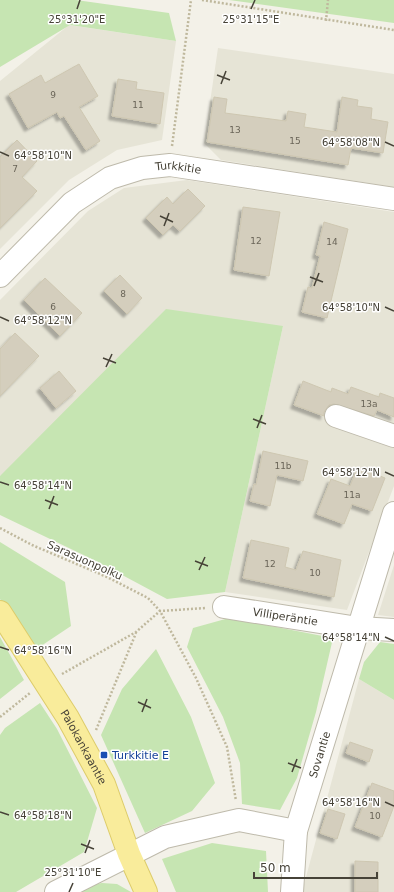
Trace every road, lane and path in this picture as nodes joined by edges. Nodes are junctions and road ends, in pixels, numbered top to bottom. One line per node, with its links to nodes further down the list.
1 (191, 0): 6 (path)
2 (202, 0): 4 (path)
3 (328, 0): 4 (path)
4 (326, 21): 5 (path)
5 (394, 30)
6 (170, 165): 7 (street, Turkkitie); 8 (street, Turkkitie)
7 (394, 199)
8 (0, 276)
9 (336, 416): 10 (street)
10 (394, 436)
11 (394, 512): 16 (street, Sovantie)
12 (0, 528): 14 (path, Sarasuonpolku)
13 (224, 607): 14 (path); 16 (street, Villiperäntie)
14 (160, 611): 18 (path); 23 (path, Sarasuonpolku)
15 (0, 612): 25 (main road, Palokankaantie)
16 (358, 628): 17 (street, Villiperäntie); 24 (street, Sovantie)
17 (394, 630)
18 (136, 632): 19 (path); 22 (path)
19 (56, 677)
20 (30, 692): 21 (path)
21 (0, 717)
22 (98, 737)
23 (239, 820): 24 (street); 25 (street)
24 (296, 831): 28 (street, Sovantie)
25 (129, 854): 26 (street); 27 (main road, Palokankaantie)
26 (56, 892)
27 (146, 892)
28 (292, 892)

